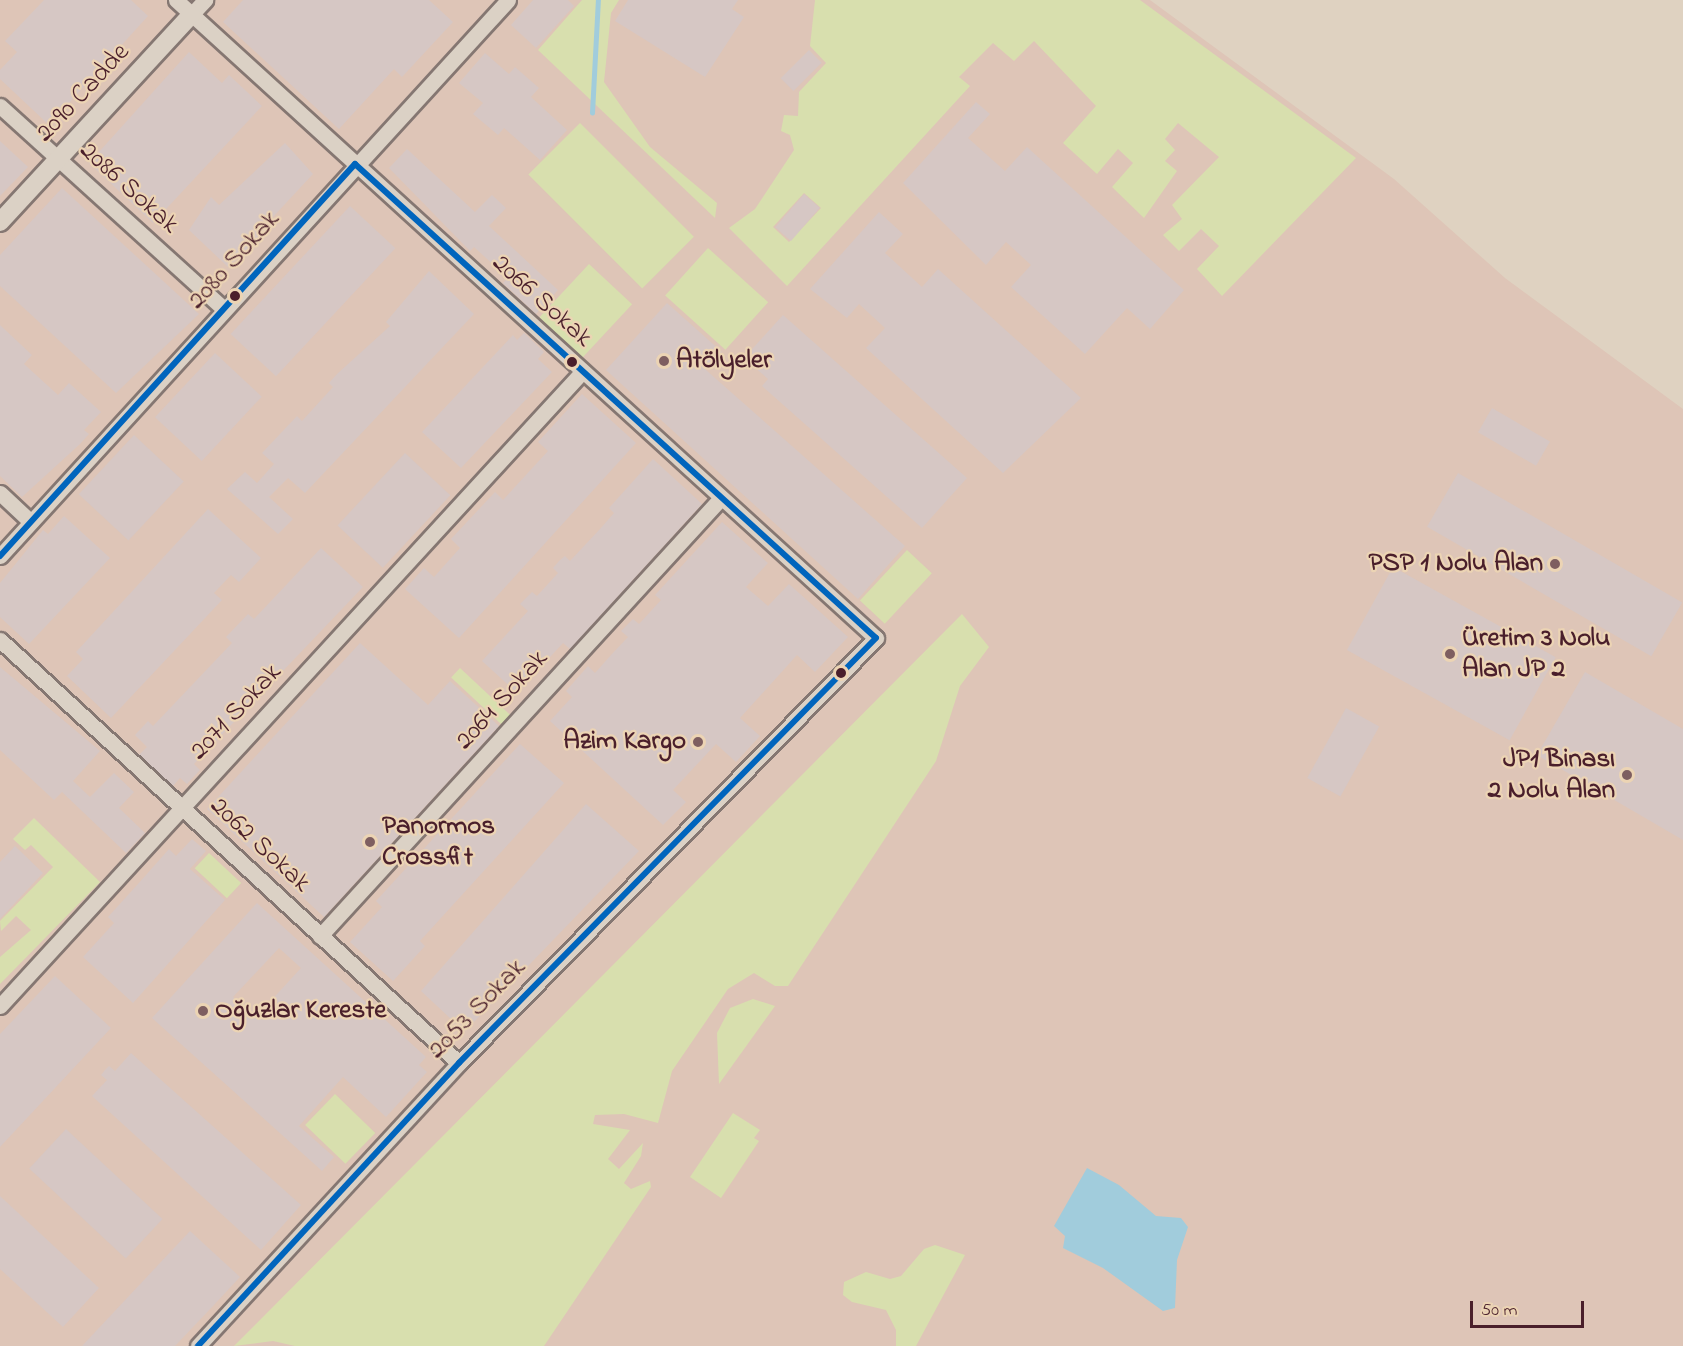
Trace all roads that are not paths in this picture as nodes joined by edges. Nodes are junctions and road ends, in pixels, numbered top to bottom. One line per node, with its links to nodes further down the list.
1 (176, 0): 4 (street, 2066 Sokak)
2 (205, 0): 4 (street, 2090 Cadde)
3 (508, 0): 7 (street, 2080 Sokak)
4 (192, 15): 6 (street, 2090 Cadde); 7 (street, 2066 Sokak)
5 (0, 106): 6 (street, 2086 Sokak)
6 (58, 159): 8 (street, 2090 Cadde); 9 (street, 2086 Sokak)
7 (355, 164): 9 (street, 2080 Sokak); 10 (street, 2066 Sokak)
8 (0, 222)
9 (224, 309): 13 (street, 2080 Sokak)
10 (582, 372): 12 (street, 2066 Sokak); 17 (street, 2071 Sokak)
11 (0, 493): 13 (street)
12 (721, 498): 15 (street, 2066 Sokak); 18 (street, 2064 Sokak)
13 (31, 522): 14 (street, 2080 Sokak)
14 (0, 556)
15 (876, 638): 20 (street, 2053 Sokak)
16 (0, 640): 17 (street, 2062 Sokak)
17 (182, 808): 18 (street, 2062 Sokak); 19 (street, 2071 Sokak)
18 (320, 936): 20 (street, 2062 Sokak)
19 (0, 1006)
20 (459, 1063): 21 (street, 2053 Sokak)
21 (198, 1346)

